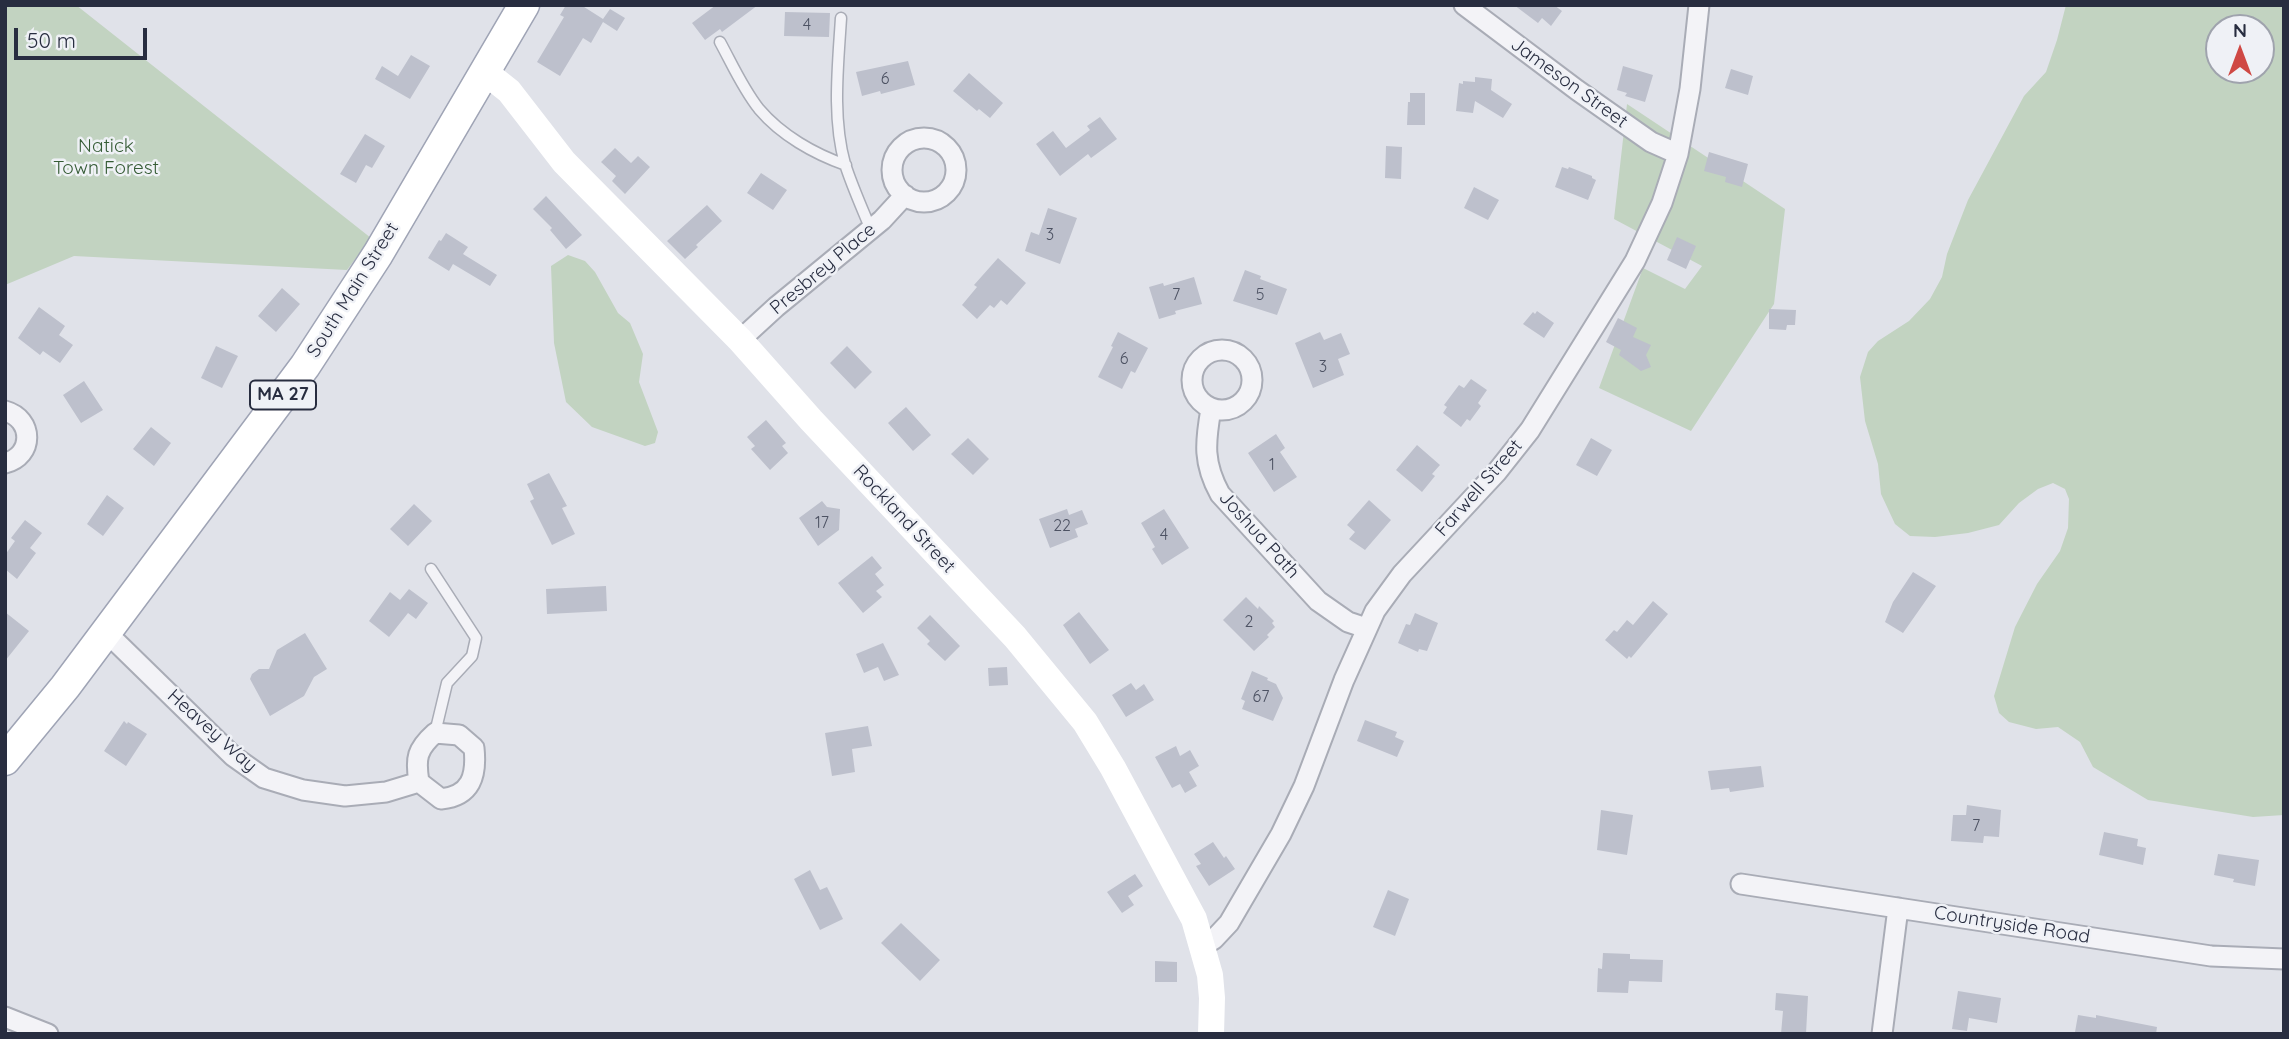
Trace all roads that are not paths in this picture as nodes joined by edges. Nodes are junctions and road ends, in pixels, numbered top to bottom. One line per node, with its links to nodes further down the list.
1 (524, 5): 6 (main road, South Main Street / MA 27)
2 (1464, 5): 7 (street, Jameson Street)
3 (1699, 5): 7 (street, Farwell Street)
4 (841, 19): 8 (lane)
5 (720, 42): 8 (lane)
6 (485, 72): 11 (street, Rockland Street); 17 (main road, South Main Street / MA 27)
7 (1678, 154): 16 (street, Farwell Street)
8 (846, 165): 10 (lane)
9 (905, 195): 10 (street, Presbrey Place)
10 (871, 229): 11 (street, Presbrey Place)
11 (740, 340): 23 (street, Rockland Street)
12 (1211, 409): 16 (street, Joshua Path)
13 (5, 411): 14 (street)
14 (5, 463)
15 (431, 569): 18 (lane)
16 (1366, 628): 23 (street, Farwell Street)
17 (106, 632): 19 (main road, South Main Street / MA 27); 20 (street, Heavey Way)
18 (435, 733): 20 (street); 20 (street)
19 (5, 760)
20 (419, 782)
21 (1741, 884): 22 (street, Countryside Road)
22 (1898, 908): 24 (street, Countryside Road); 28 (street)
23 (1203, 946): 27 (street, Rockland Street)
24 (2284, 959)
25 (5, 1017): 26 (street)
26 (48, 1034)
27 (1211, 1034)
28 (1882, 1034)

